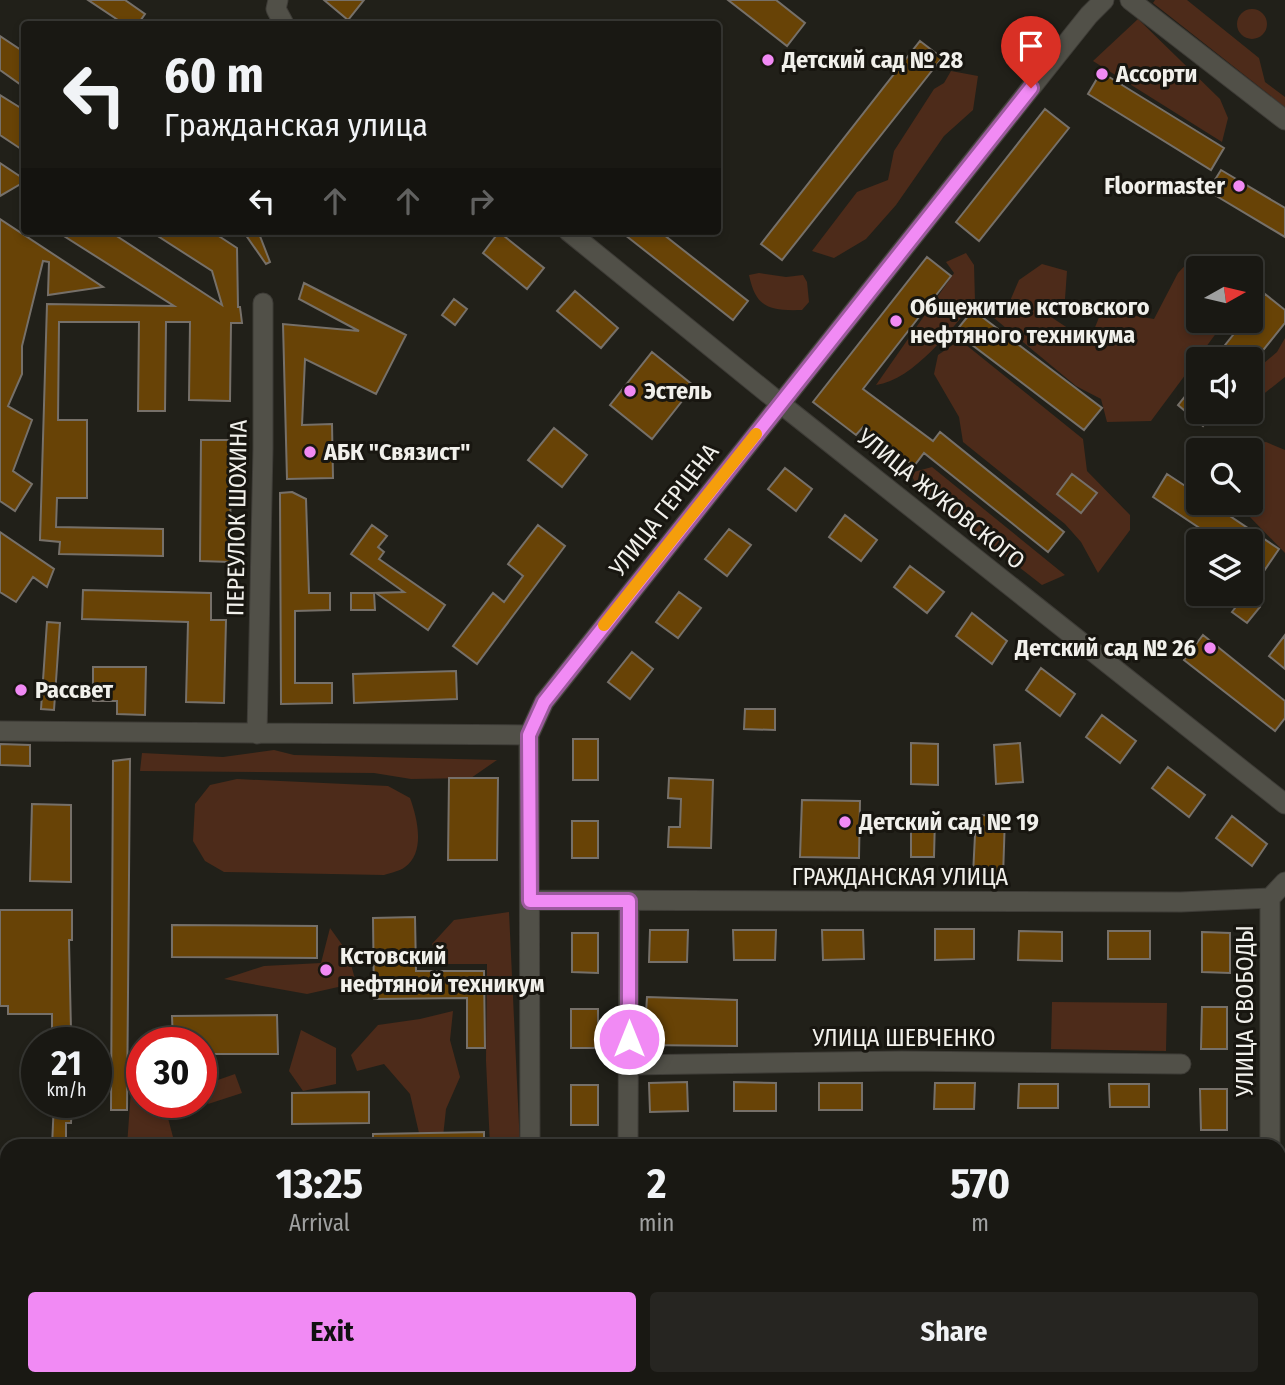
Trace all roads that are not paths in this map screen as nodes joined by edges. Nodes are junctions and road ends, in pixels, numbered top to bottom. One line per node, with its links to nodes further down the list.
1 (278, 0): 4 (street)
2 (1104, 0): 8 (street, УЛИЦА ГЕРЦЕНА)
3 (1130, 0): 5 (street)
4 (282, 21)
5 (1285, 120)
6 (573, 235): 8 (street, УЛИЦА ЖУКОВСКОГО)
7 (263, 303): 10 (street, ПЕРЕУЛОК ШОХИНА)
8 (782, 404): 11 (street, УЛИЦА ГЕРЦЕНА); 12 (street, УЛИЦА ЖУКОВСКОГО)
9 (0, 731): 10 (street)
10 (257, 734): 11 (street)
11 (529, 735): 15 (street, УЛИЦА ГЕРЦЕНА)
12 (1285, 804)
13 (1285, 882): 14 (street, УЛИЦА СВОБОДЫ)
14 (1270, 898): 16 (street, ГРАЖДАНСКАЯ УЛИЦА); 21 (street, УЛИЦА СВОБОДЫ)
15 (530, 901): 16 (street, ГРАЖДАНСКАЯ УЛИЦА); 19 (street, УЛИЦА ГЕРЦЕНА)
16 (629, 901): 18 (street)
17 (1181, 1064): 18 (street, УЛИЦА ШЕВЧЕНКО)
18 (629, 1065): 20 (street)
19 (530, 1139)
20 (628, 1139)
21 (1270, 1139)

